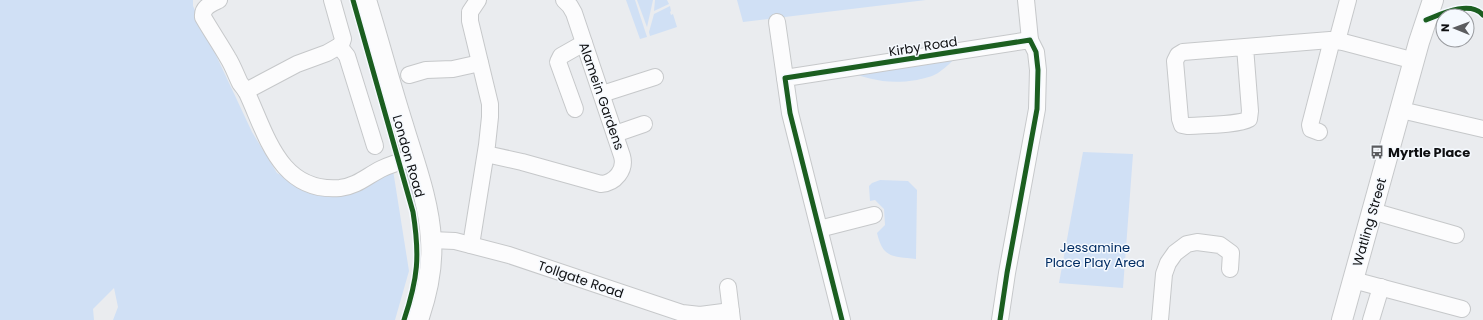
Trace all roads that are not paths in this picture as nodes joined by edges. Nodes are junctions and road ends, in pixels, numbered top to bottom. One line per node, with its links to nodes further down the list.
1 (219, 0): 20 (street)
2 (332, 0): 13 (street)
3 (366, 0): 30 (main road, London Road)
4 (1026, 0): 10 (street)
5 (1348, 0): 11 (street)
6 (569, 1): 12 (street, Alamein Gardens)
7 (473, 2): 16 (street)
8 (1436, 3): 15 (main road, Watling Street)
9 (777, 22): 19 (street)
10 (1030, 40): 19 (street, Kirby Road); 45 (street)
11 (1334, 40): 14 (street); 15 (street); 26 (street)
12 (584, 43): 21 (street, Alamein Gardens); 22 (street)
13 (340, 46): 20 (street); 28 (street)
14 (1245, 47): 14 (street)
15 (1415, 61): 23 (main road, Watling Street)
16 (480, 62): 17 (street); 29 (street)
17 (409, 74)
18 (656, 77): 21 (street)
19 (785, 78): 33 (street)
20 (246, 90): 30 (street)
21 (602, 94): 27 (street, Alamein Gardens)
22 (575, 109)
23 (1401, 110): 25 (street); 31 (main road, Watling Street)
24 (644, 124): 27 (street)
25 (1483, 129)
26 (1319, 132)
27 (615, 134): 29 (street, Alamein Gardens)
28 (375, 146)
29 (486, 154): 36 (street)
30 (413, 158): 35 (main road, London Road)
31 (1372, 211): 34 (street); 38 (main road, Watling Street)
32 (874, 215): 33 (street)
33 (819, 229): 44 (street)
34 (1456, 235)
35 (431, 240): 36 (street, Tollgate Road); 43 (main road, London Road)
36 (471, 245): 42 (street, Tollgate Road)
37 (1230, 269): 46 (street)
38 (1353, 280): 40 (street); 47 (main road, Watling Street)
39 (728, 287): 42 (street, Tollgate Road)
40 (1381, 287): 41 (street); 48 (street)
41 (1462, 309)
42 (732, 315)
43 (418, 320)
44 (842, 320)
45 (1000, 320)
46 (1160, 320)
47 (1342, 320)
48 (1371, 320)

